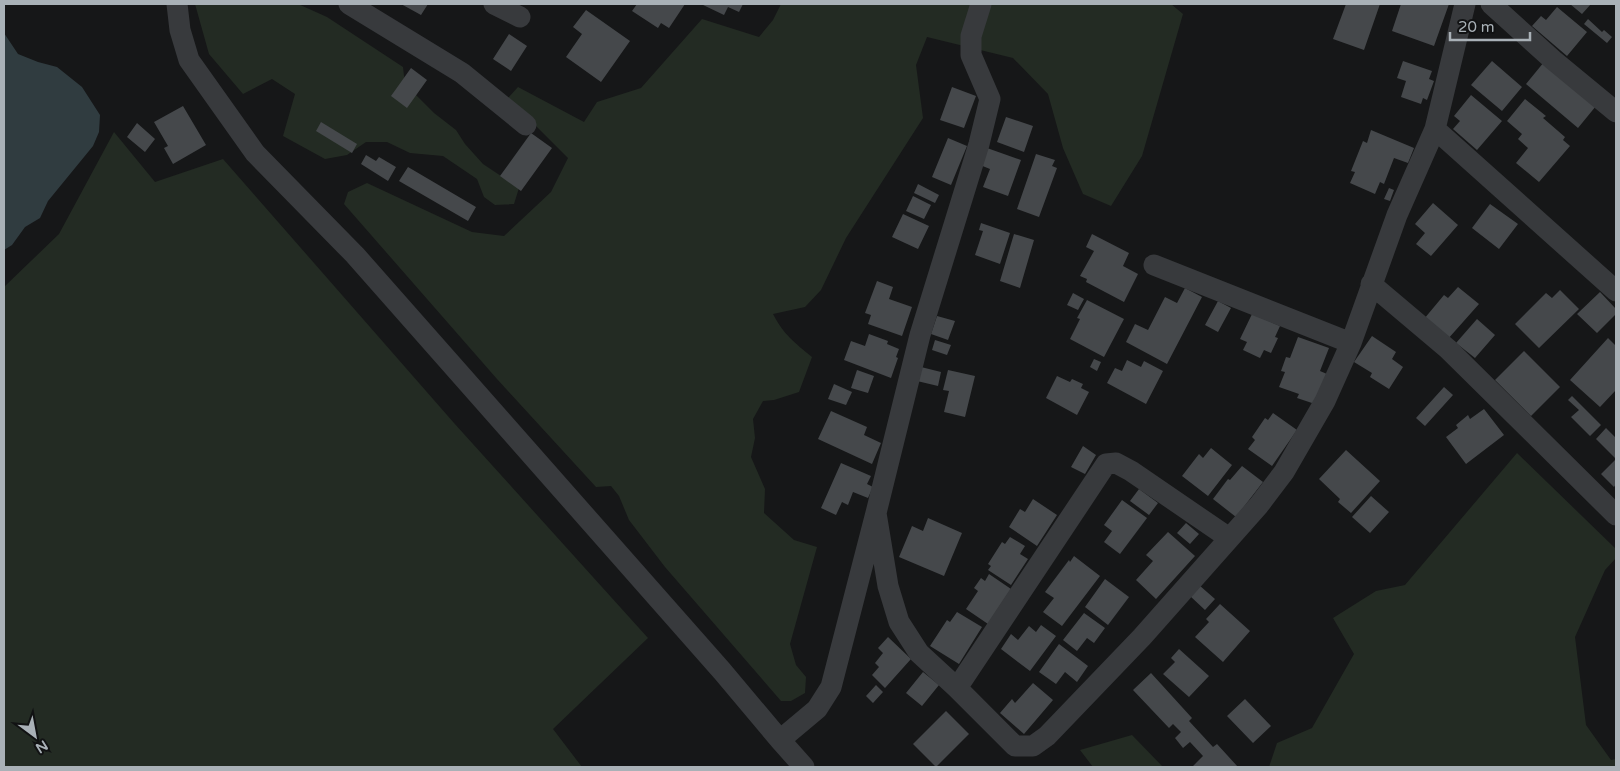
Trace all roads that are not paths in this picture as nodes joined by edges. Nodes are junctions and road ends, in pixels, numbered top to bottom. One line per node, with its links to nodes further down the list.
1 (177, 4): 19 (street)
2 (349, 4): 9 (street)
3 (494, 4): 7 (street)
4 (982, 4): 15 (street)
5 (1465, 4): 10 (street)
6 (1490, 4): 8 (street)
7 (520, 17)
8 (1616, 112)
9 (526, 125)
10 (1435, 129): 12 (street); 13 (street)
11 (1154, 265): 14 (street)
12 (1371, 284): 14 (street); 16 (street)
13 (1616, 291)
14 (1351, 343): 17 (street)
15 (876, 513): 18 (street); 19 (street)
16 (1616, 515)
17 (1229, 538): 18 (street); 18 (street)
18 (957, 688)
19 (780, 740): 20 (street)
20 (804, 767)

